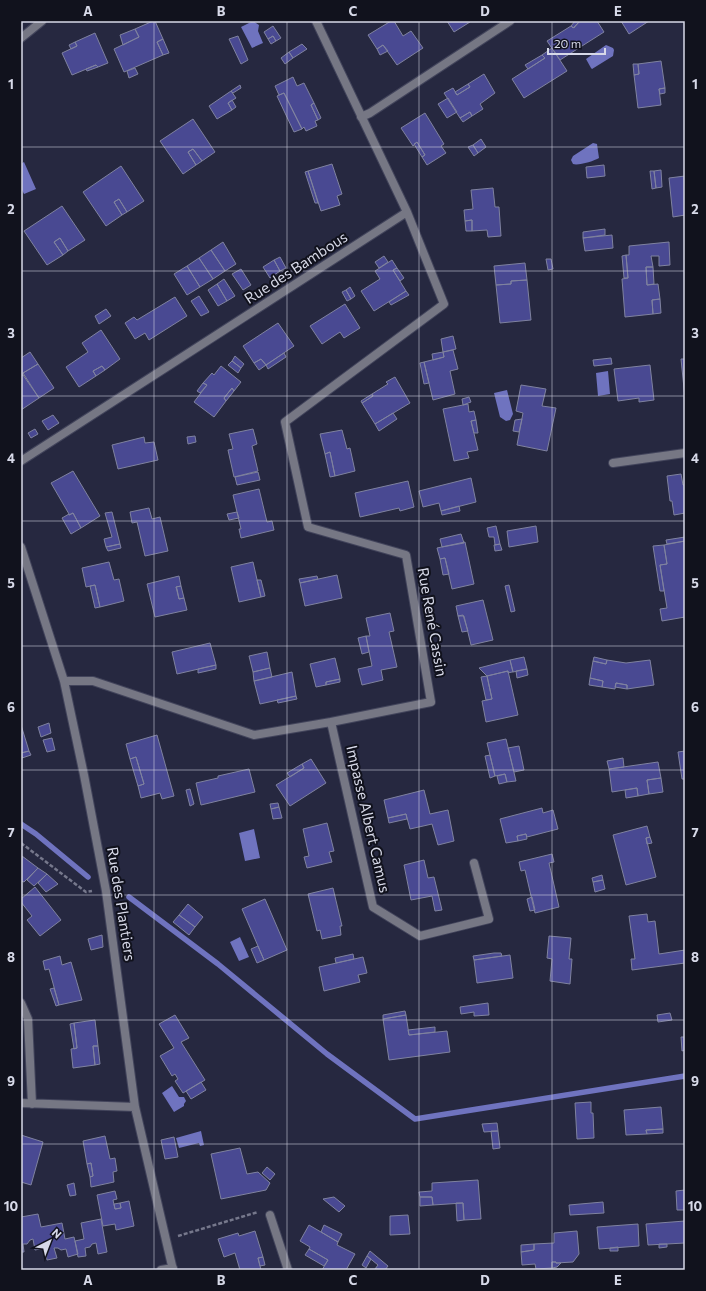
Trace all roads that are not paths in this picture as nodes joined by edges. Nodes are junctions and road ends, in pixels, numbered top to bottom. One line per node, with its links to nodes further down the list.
1 (42, 21): 4 (street)
2 (316, 21): 5 (street)
3 (510, 21): 5 (street)
4 (21, 38)
5 (361, 117): 6 (street)
6 (407, 212): 8 (street, Rue des Bambous); 12 (street, Rue René Cassin)
7 (685, 453): 9 (street)
8 (21, 461)
9 (613, 463)
10 (21, 547): 11 (street, Rue des Plantiers)
11 (64, 681): 12 (street, Rue René Cassin); 17 (street, Rue des Plantiers)
12 (331, 722): 13 (street, Impasse Albert Camus)
13 (474, 863)
14 (21, 1003): 16 (street)
15 (21, 1103): 16 (street)
16 (32, 1104): 17 (street)
17 (135, 1107): 19 (street, Rue des Plantiers)
18 (270, 1215): 21 (street)
19 (173, 1269): 20 (street)
20 (161, 1270)
21 (288, 1270)

